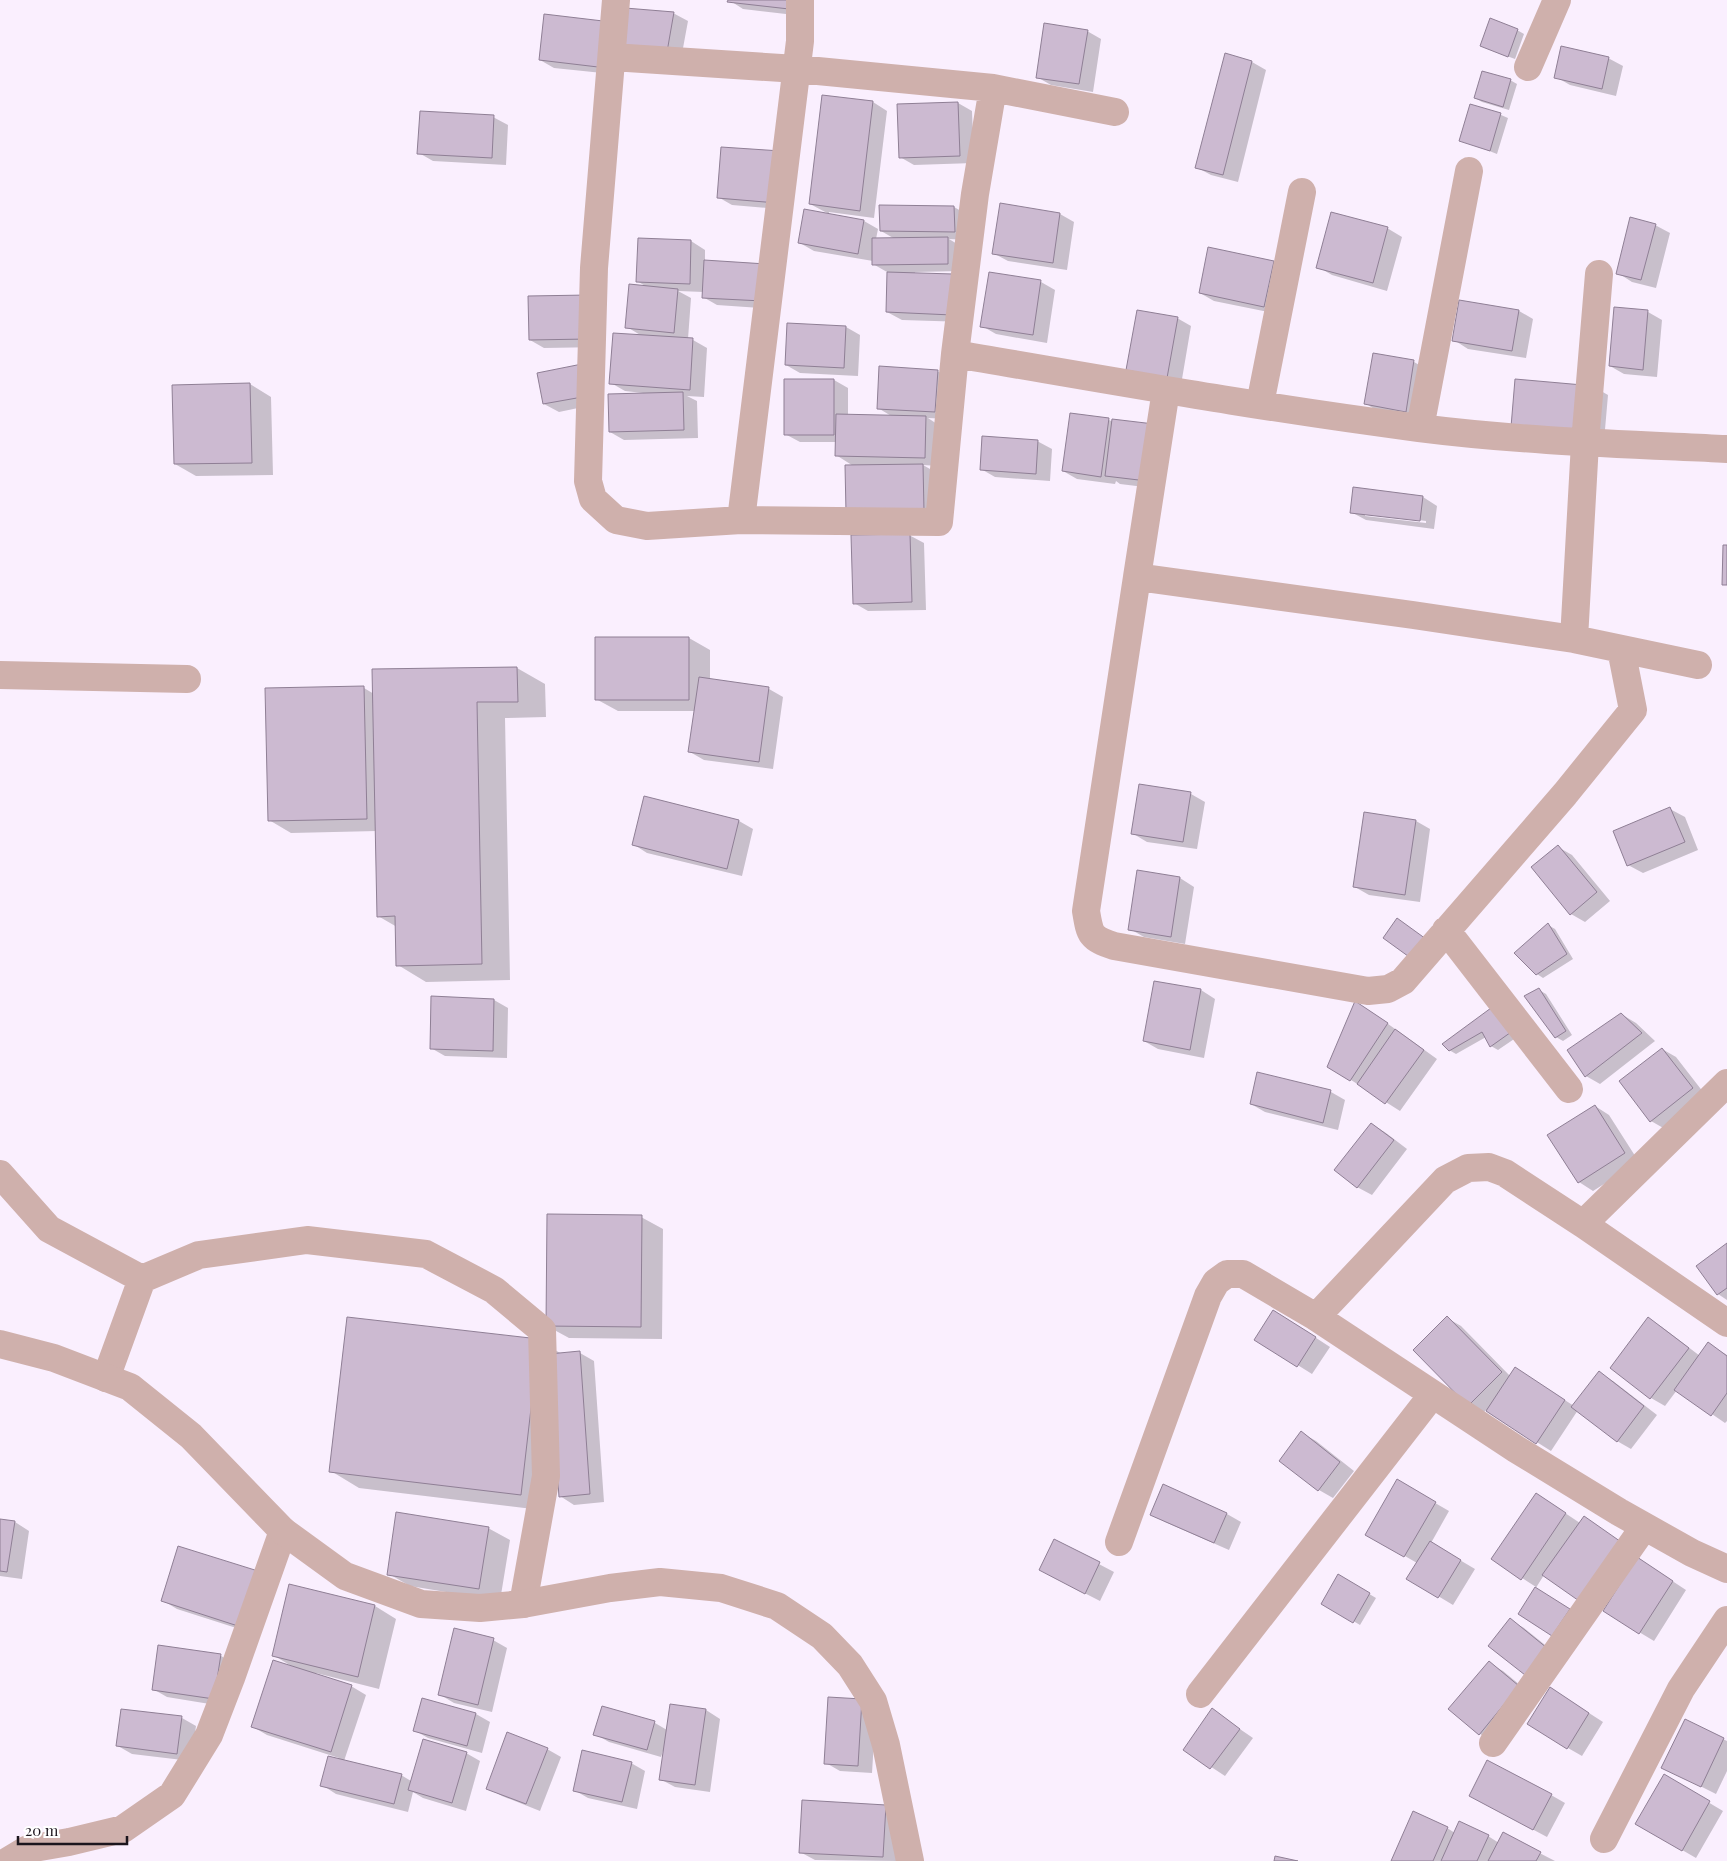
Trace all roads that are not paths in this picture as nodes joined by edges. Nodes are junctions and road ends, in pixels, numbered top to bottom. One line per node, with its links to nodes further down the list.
1 (616, 0): 4 (street)
2 (800, 0): 6 (street)
3 (1557, 0): 5 (street)
4 (612, 57): 6 (street); 18 (street)
5 (1528, 67)
6 (797, 68): 7 (street); 18 (street)
7 (993, 88): 8 (street); 12 (street)
8 (1115, 112)
9 (1468, 171): 15 (street)
10 (1302, 192): 14 (street)
11 (1599, 274): 16 (street)
12 (955, 354): 13 (street); 18 (street)
13 (1166, 390): 14 (street); 19 (street)
14 (1260, 404): 15 (street)
15 (1420, 428): 16 (street)
16 (1586, 443): 17 (street); 20 (street)
17 (1727, 449)
18 (742, 520)
19 (1137, 577): 20 (street); 25 (street)
20 (1574, 639): 21 (street)
21 (1621, 649): 22 (street); 25 (street)
22 (1698, 665)
23 (0, 675): 24 (street)
24 (188, 679)
25 (1446, 930): 27 (street)
26 (1727, 1083): 29 (street)
27 (1570, 1089)
28 (0, 1174): 30 (street)
29 (1583, 1224): 31 (street); 32 (street)
30 (142, 1279): 34 (street); 40 (street)
31 (1316, 1316): 35 (street); 38 (street)
32 (1727, 1323)
33 (0, 1344): 34 (street)
34 (106, 1378): 37 (street)
35 (1434, 1394): 36 (street); 42 (street)
36 (1644, 1527): 39 (street); 43 (street)
37 (283, 1532): 40 (street); 45 (street)
38 (1119, 1542)
39 (1727, 1569)
40 (523, 1604): 46 (street)
41 (1727, 1620): 44 (street)
42 (1200, 1694)
43 (1493, 1743)
44 (1604, 1839)
45 (8, 1861)
46 (910, 1861)

